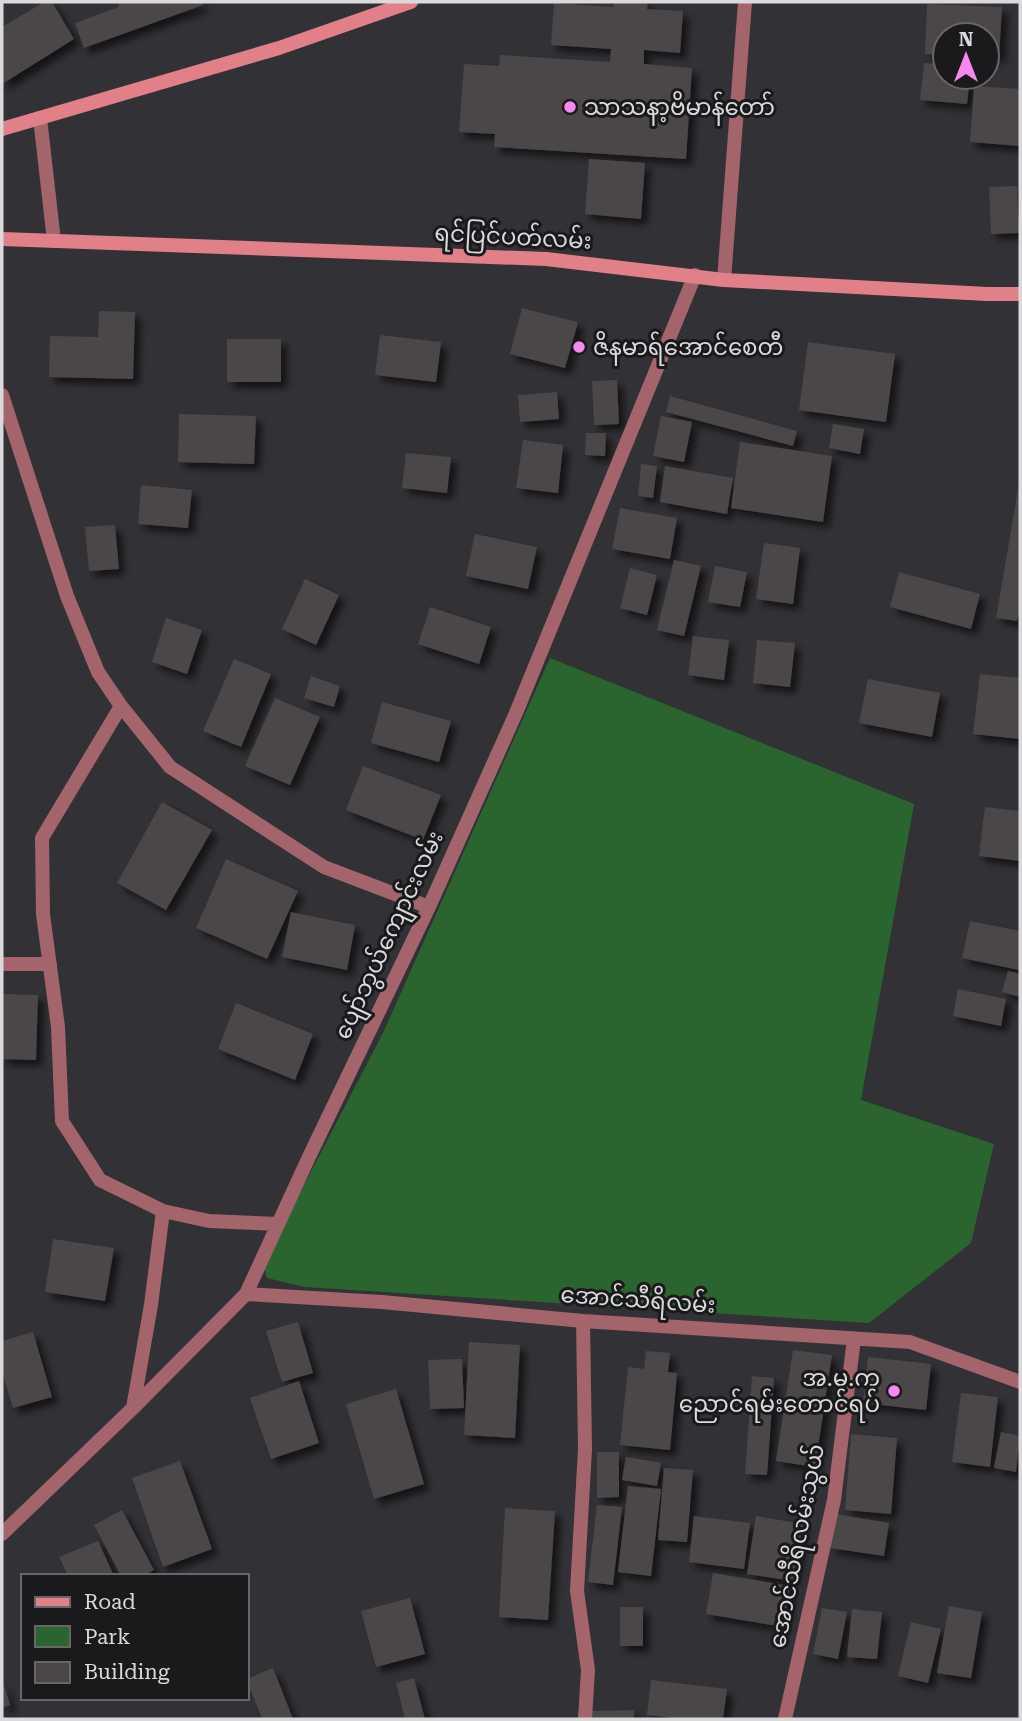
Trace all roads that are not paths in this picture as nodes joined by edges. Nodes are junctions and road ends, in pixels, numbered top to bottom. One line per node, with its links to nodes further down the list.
1 (411, 2): 3 (street)
2 (746, 2): 8 (street)
3 (40, 118): 4 (street); 6 (street)
4 (2, 129)
5 (2, 239): 6 (street, ရင်ပြင်ပတ်လမ်း)
6 (54, 241): 7 (street, ရင်ပြင်ပတ်လမ်း)
7 (695, 275): 8 (street, ရင်ပြင်ပတ်လမ်း); 12 (street, ပျော်ဘွယ်ကျောင်းလမ်း)
8 (724, 279): 9 (street, ရင်ပြင်ပတ်လမ်း)
9 (1020, 294)
10 (2, 396): 11 (street)
11 (121, 706): 12 (street); 14 (street)
12 (429, 907): 16 (street, ပျော်ဘွယ်ကျောင်းလမ်း)
13 (2, 964): 14 (street)
14 (50, 964): 15 (street)
15 (163, 1211): 16 (street); 21 (street)
16 (278, 1224): 17 (street, ပျော်ဘွယ်ကျောင်းလမ်း)
17 (246, 1294): 18 (street, အောင်သီရိလမ်း); 21 (street, ပျော်ဘွယ်ကျောင်းလမ်း)
18 (583, 1321): 19 (street, အောင်သီရိလမ်း); 23 (street)
19 (854, 1339): 20 (street, အောင်သီရိလမ်း); 24 (street, အောင်သီရိလမ်းသွယ်)
20 (1020, 1382)
21 (133, 1408): 22 (street, ပျော်ဘွယ်ကျောင်းလမ်း)
22 (2, 1534)
23 (584, 1719)
24 (785, 1719)

